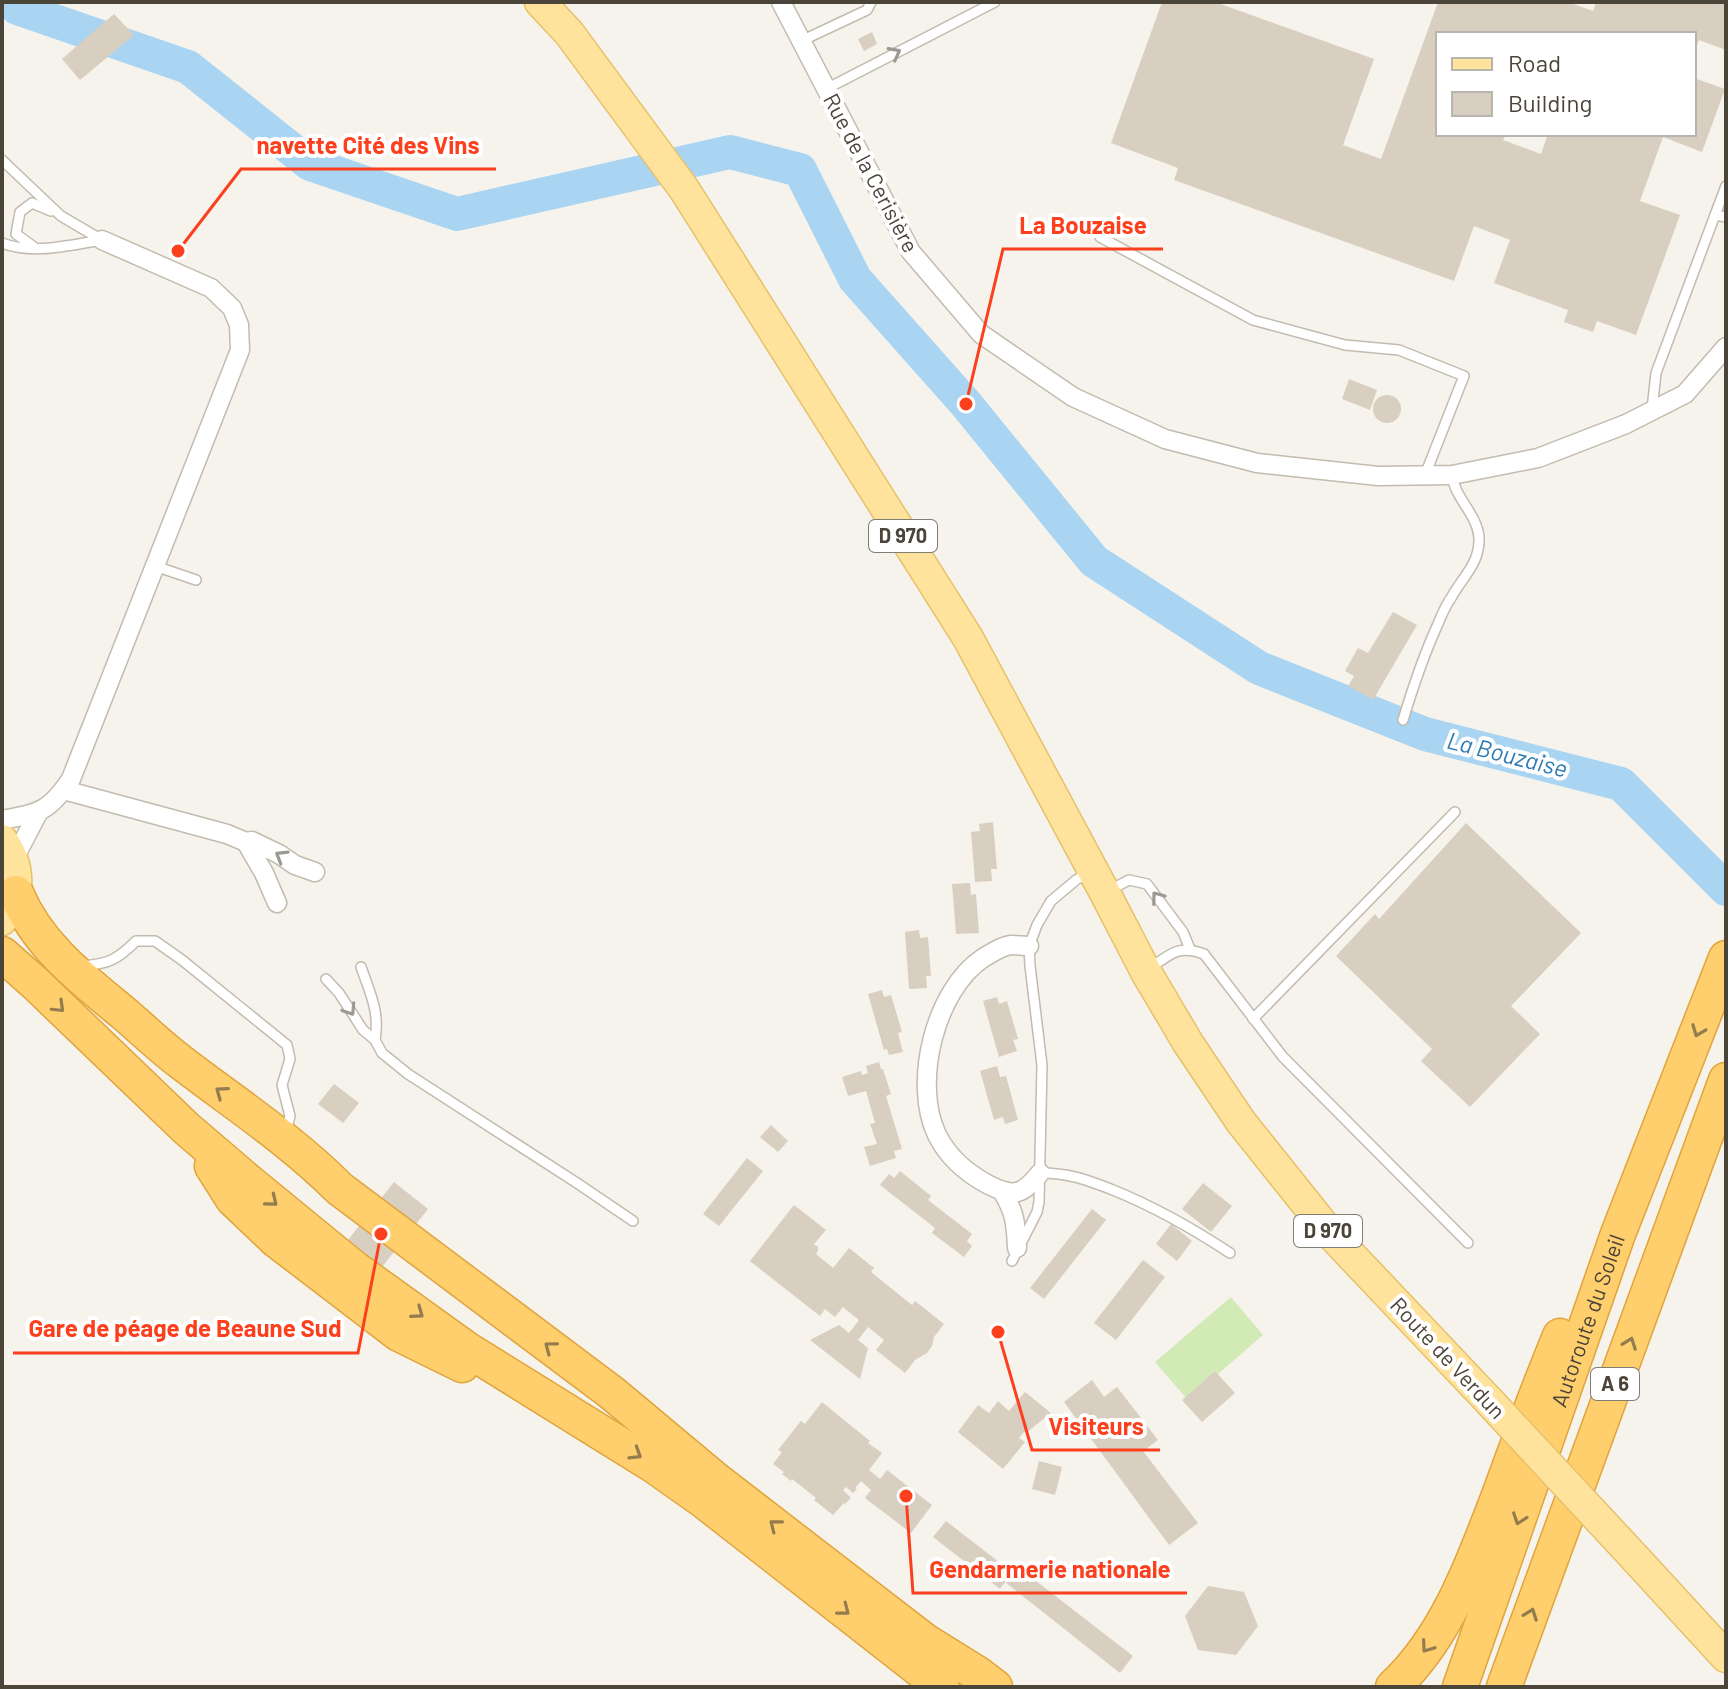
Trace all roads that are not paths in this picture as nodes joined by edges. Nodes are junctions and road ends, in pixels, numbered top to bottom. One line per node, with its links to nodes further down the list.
1 (540, 2): 6 (main road, D 970)
2 (557, 2): 6 (main road, D 970)
3 (781, 2): 7 (street, Rue de la Cerisière)
4 (871, 2): 7 (lane)
5 (995, 2): 8 (lane, one-way to 5)
6 (569, 33): 32 (main road, D 970)
7 (801, 41): 8 (street, Rue de la Cerisière)
8 (826, 89): 20 (street, Rue de la Cerisière)
9 (2, 160): 12 (lane)
10 (1726, 186): 11 (lane)
11 (1715, 215): 13 (lane); 19 (lane)
12 (61, 216): 15 (lane); 17 (lane)
13 (1726, 217)
14 (1100, 237): 20 (lane)
15 (102, 240): 17 (lane); 22 (street)
16 (2, 243): 17 (lane)
17 (37, 250)
18 (1726, 347): 19 (street, Rue de la Cerisière)
19 (1652, 411): 21 (street, Rue de la Cerisière)
20 (1425, 475): 21 (street, Rue de la Cerisière)
21 (1452, 475): 24 (lane)
22 (155, 566): 23 (lane); 25 (street)
23 (196, 580)
24 (1403, 720)
25 (64, 790): 27 (street); 29 (street)
26 (1455, 812): 43 (lane)
27 (38, 813): 28 (street); 30 (street)
28 (2, 820)
29 (246, 842): 31 (street, one-way to 29); 33 (street)
30 (8, 850): 34 (main road)
31 (315, 872)
32 (1099, 882): 35 (lane); 36 (lane, one-way to 32); 41 (main road, D 970)
33 (277, 903)
34 (9, 906): 39 (highway)
35 (1029, 946): 47 (lane); 48 (street)
36 (1190, 949): 41 (lane); 43 (lane)
37 (2, 954): 56 (highway, one-way to 56)
38 (1726, 958): 50 (highway, Autoroute du Soleil / A 6, one-way to 50)
39 (65, 965): 46 (highway, one-way to 39); 46 (lane)
40 (361, 967): 44 (lane)
41 (1146, 972): 55 (main road, Route de Verdun / D 970, bridge)
42 (326, 979): 44 (lane, one-way to 44)
43 (1253, 1019): 51 (lane)
44 (375, 1040): 49 (lane)
45 (1726, 1080): 61 (highway, Autoroute du Soleil / A 6, one-way to 45)
46 (284, 1138): 54 (highway, one-way to 46)
47 (1040, 1173): 48 (street); 52 (lane); 53 (lane)
48 (1002, 1191): 53 (street)
49 (633, 1221)
50 (1618, 1234): 59 (highway, one-way to 59); 60 (highway, Autoroute du Soleil / A 6, one-way to 60)
51 (1468, 1243)
52 (1230, 1253)
53 (1014, 1254)
54 (925, 1641): 57 (highway); 58 (highway)
55 (1726, 1657)
56 (942, 1687)
57 (969, 1687)
58 (995, 1687)
59 (1393, 1687)
60 (1460, 1687)
61 (1504, 1687)

